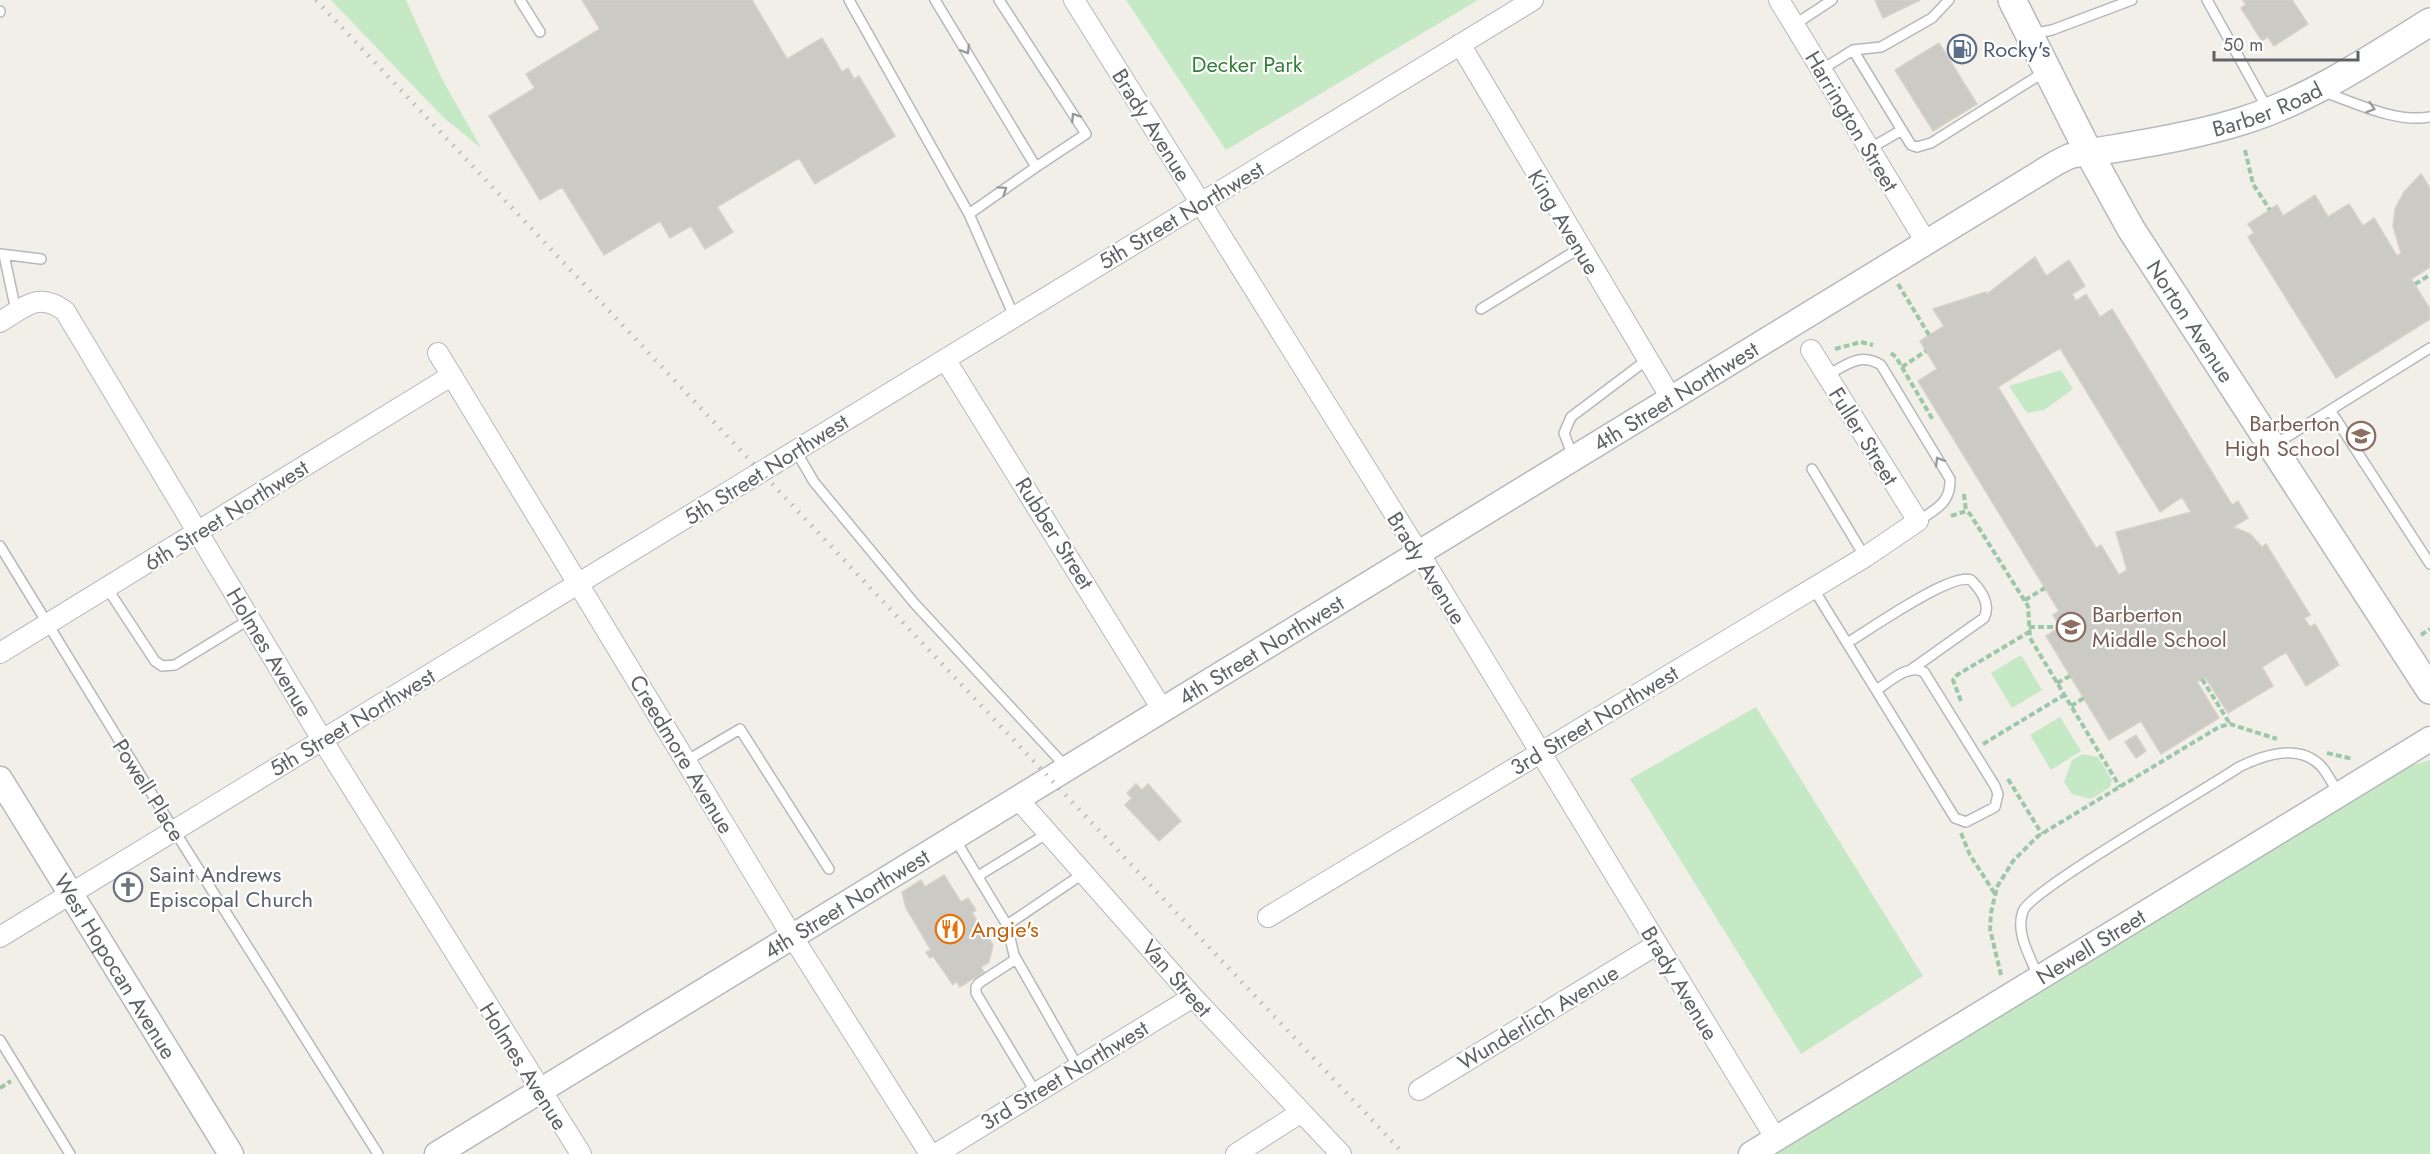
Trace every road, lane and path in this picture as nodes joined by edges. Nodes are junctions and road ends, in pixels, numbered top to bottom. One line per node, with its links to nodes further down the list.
1 (520, 0): 15 (lane)
2 (849, 0): 31 (lane)
3 (935, 0): 28 (lane, one-way to 28)
4 (999, 0): 28 (lane, one-way to 4)
5 (1074, 0): 29 (street, Brady Avenue)
6 (1533, 0): 17 (street, 5th Street Northwest)
7 (1779, 0): 14 (street, Harrington Street)
8 (1832, 0): 14 (lane)
9 (1949, 0): 18 (lane)
10 (2012, 0): 16 (main road, Norton Avenue)
11 (2132, 0): 16 (lane)
12 (2207, 0): 22 (lane)
13 (2430, 22): 21 (main road, Barber Road)
14 (1794, 25): 19 (street, Harrington Street)
15 (540, 32)
16 (2028, 34): 20 (main road, Norton Avenue)
17 (1460, 44): 29 (street, 5th Street Northwest); 33 (street, King Avenue)
18 (1853, 50): 19 (lane); 24 (lane)
19 (1821, 70): 25 (street, Harrington Street)
20 (2048, 70): 24 (lane); 27 (main road, Norton Avenue)
21 (2316, 89): 22 (main road, Barber Road); 23 (lane, one-way to 23)
22 (2269, 111): 27 (main road, Barber Road)
23 (2430, 117)
24 (1902, 130): 25 (lane)
25 (1869, 149): 32 (street, Harrington Street)
26 (2245, 150): 30 (path)
27 (2089, 153): 32 (street, 4th Street Northwest); 54 (main road, Norton Avenue)
28 (1036, 167): 31 (lane, one-way to 28)
29 (1200, 203): 40 (street, 5th Street Northwest); 62 (street, Brady Avenue)
30 (2270, 210)
31 (969, 214): 40 (lane)
32 (1926, 242): 52 (street, 4th Street Northwest)
33 (1580, 248): 39 (lane); 48 (street, King Avenue)
34 (2, 254): 35 (lane); 41 (lane)
35 (41, 259)
36 (2430, 274): 38 (path)
37 (1898, 284): 42 (path)
38 (2415, 284)
39 (1480, 309)
40 (1014, 316): 47 (street, 5th Street Northwest)
41 (8, 317): 60 (street, Holmes Avenue)
42 (1929, 335)
43 (2430, 348): 53 (lane)
44 (1810, 350): 51 (street, Fuller Street)
45 (1926, 351): 49 (path)
46 (438, 353): 50 (street, Creedmore Avenue)
47 (945, 359): 55 (street, 5th Street Northwest); 87 (street, Rubber Street)
48 (1647, 359): 52 (street, King Avenue); 56 (lane)
49 (1902, 367)
50 (451, 376): 60 (street, 6th Street Northwest); 65 (street, Creedmore Avenue)
51 (1826, 376): 59 (street, Fuller Street); 59 (lane, one-way to 51)
52 (1671, 398): 56 (street, 4th Street Northwest)
53 (2330, 410): 54 (lane); 64 (lane)
54 (2272, 446): 83 (main road, Norton Avenue)
55 (796, 450): 65 (street, 5th Street Northwest); 99 (lane)
56 (1573, 458): 62 (street, 4th Street Northwest)
57 (1812, 469): 63 (lane)
58 (1946, 519): 69 (path)
59 (1918, 521): 63 (street, 3rd Street Northwest)
60 (198, 532): 66 (street, 6th Street Northwest); 70 (street, Holmes Avenue)
61 (0, 546): 71 (lane, Powell Place)
62 (1418, 552): 87 (street, 4th Street Northwest); 96 (street, Brady Avenue)
63 (1865, 557): 67 (street, 3rd Street Northwest)
64 (2430, 564)
65 (579, 583): 93 (street, 5th Street Northwest); 98 (street, Creedmore Avenue)
66 (106, 588): 70 (lane); 71 (street, 6th Street Northwest)
67 (1813, 588): 76 (lane); 96 (street, 3rd Street Northwest)
68 (2045, 588): 69 (path)
69 (2025, 600): 73 (path)
70 (250, 619): 93 (street, Holmes Avenue)
71 (47, 624): 77 (street, 6th Street Northwest); 106 (lane, Powell Place)
72 (2060, 627): 73 (path)
73 (2029, 629): 81 (path); 88 (path)
74 (2430, 629): 75 (path)
75 (2421, 635)
76 (1847, 643): 78 (lane); 82 (lane)
77 (0, 653)
78 (1912, 669): 82 (lane); 95 (lane)
79 (2070, 676): 81 (path)
80 (2202, 679): 89 (path)
81 (2057, 683): 84 (path)
82 (1876, 690): 105 (lane)
83 (2430, 690)
84 (2064, 695): 86 (path); 94 (path)
85 (2084, 699): 86 (path)
86 (2071, 706): 102 (path)
87 (1162, 709): 99 (street, 4th Street Northwest)
88 (1965, 709)
89 (2230, 724): 90 (path); 102 (path)
90 (2247, 732)
91 (1981, 734): 94 (path)
92 (2430, 739): 103 (street, Newell Street)
93 (323, 741): 106 (street, 5th Street Northwest); 127 (street, Holmes Avenue)
94 (1986, 742): 95 (path); 97 (path)
95 (1974, 750): 105 (lane)
96 (1541, 753): 115 (street, 3rd Street Northwest); 119 (street, Brady Avenue)
97 (1992, 753)
98 (686, 761): 110 (lane); 117 (street, Creedmore Avenue)
99 (1067, 768): 104 (street, 4th Street Northwest)
100 (2005, 773): 108 (path)
101 (0, 779): 114 (street, West Hopocan Avenue)
102 (2120, 787): 108 (path)
103 (2339, 794): 122 (street, Newell Street); 122 (lane)
104 (1018, 799): 107 (street, Van Street); 109 (street, 4th Street Northwest)
105 (1962, 823): 113 (path)
106 (174, 830): 114 (street, 5th Street Northwest); 133 (lane, Powell Place)
107 (1048, 833): 111 (street, Van Street); 112 (lane)
108 (2042, 834): 113 (path)
109 (954, 837): 112 (lane); 117 (street, 4th Street Northwest)
110 (828, 869)
111 (1084, 873): 116 (lane); 123 (street, Van Street)
112 (978, 876): 116 (lane)
113 (1995, 894): 121 (path)
114 (70, 895): 118 (street, 5th Street Northwest); 132 (street, West Hopocan Avenue)
115 (1268, 917)
116 (1007, 925): 120 (lane)
117 (792, 936): 127 (street, 4th Street Northwest); 136 (street, Creedmore Avenue)
118 (0, 937)
119 (1656, 945): 126 (street, Wunderlich Avenue); 130 (street, Brady Avenue)
120 (1016, 959): 125 (lane); 128 (lane)
121 (2001, 975)
122 (2038, 978): 130 (street, Newell Street)
123 (1193, 997): 125 (street, 3rd Street Northwest); 129 (street, Van Street)
124 (0, 1040): 131 (lane)
125 (1078, 1067): 128 (street, 3rd Street Northwest)
126 (1419, 1090)
127 (539, 1091): 134 (street, 4th Street Northwest); 135 (street, Holmes Avenue)
128 (1036, 1093): 137 (street, 3rd Street Northwest)
129 (1300, 1113): 138 (street); 139 (street, Van Street)
130 (1776, 1139): 140 (street, Newell Street)
131 (70, 1154)
132 (231, 1154)
133 (378, 1154)
134 (437, 1154)
135 (581, 1154)
136 (930, 1154)
137 (936, 1154)
138 (1236, 1154)
139 (1341, 1154)
140 (1751, 1154)

